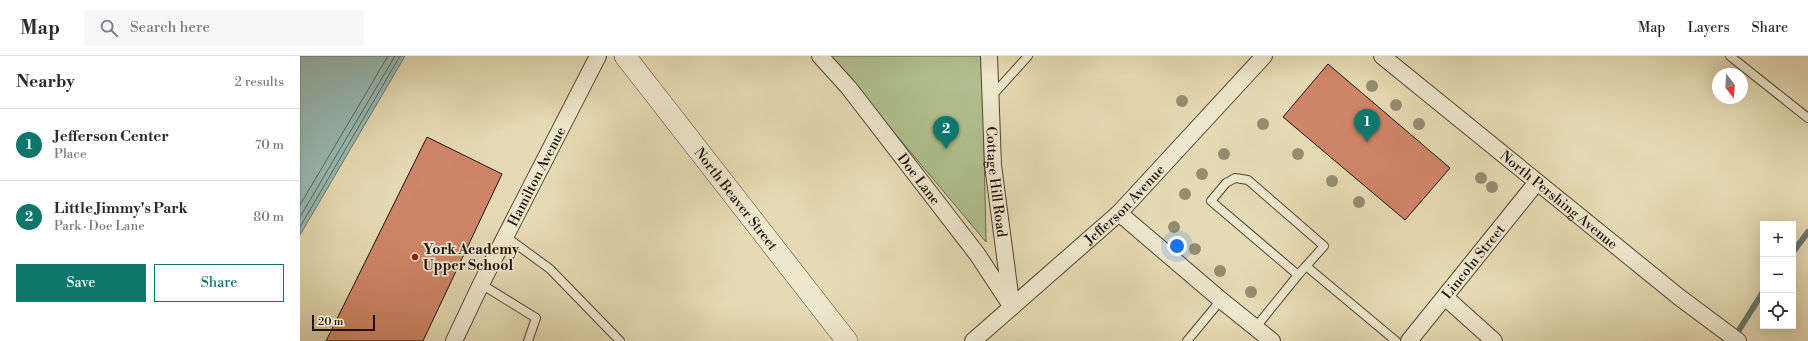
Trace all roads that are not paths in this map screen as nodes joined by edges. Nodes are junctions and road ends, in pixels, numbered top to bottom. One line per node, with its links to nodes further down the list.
1 (598, 56): 13 (street, Hamilton Avenue)
2 (625, 56): 24 (street, North Beaver Street)
3 (820, 56): 19 (street, Doe Lane)
4 (990, 56): 9 (street, Cottage Hill Road)
5 (1028, 56): 9 (lane)
6 (1264, 56): 12 (street, Jefferson Avenue)
7 (1382, 56): 11 (street, North Pershing Avenue)
8 (1730, 56): 10 (lane)
9 (991, 98): 19 (street, Cottage Hill Road)
10 (1808, 118)
11 (1537, 182): 17 (street, Lincoln Street); 31 (street, North Pershing Avenue)
12 (1119, 213): 18 (street); 19 (street, Jefferson Avenue)
13 (506, 236): 16 (street, Hamilton Avenue); 23 (lane)
14 (1306, 266): 15 (lane); 15 (lane); 28 (lane)
15 (1298, 275): 20 (lane)
16 (481, 284): 21 (street, Hamilton Avenue); 22 (lane)
17 (1445, 296): 29 (street, Lincoln Street); 30 (street)
18 (1221, 300): 20 (street); 26 (lane)
19 (1012, 308): 25 (street, Jefferson Avenue)
20 (1256, 327): 27 (street)
21 (454, 341)
22 (528, 341)
23 (620, 341)
24 (847, 341)
25 (974, 341)
26 (1187, 341)
27 (1272, 341)
28 (1396, 341)
29 (1409, 341)
30 (1494, 341)
31 (1738, 341)

